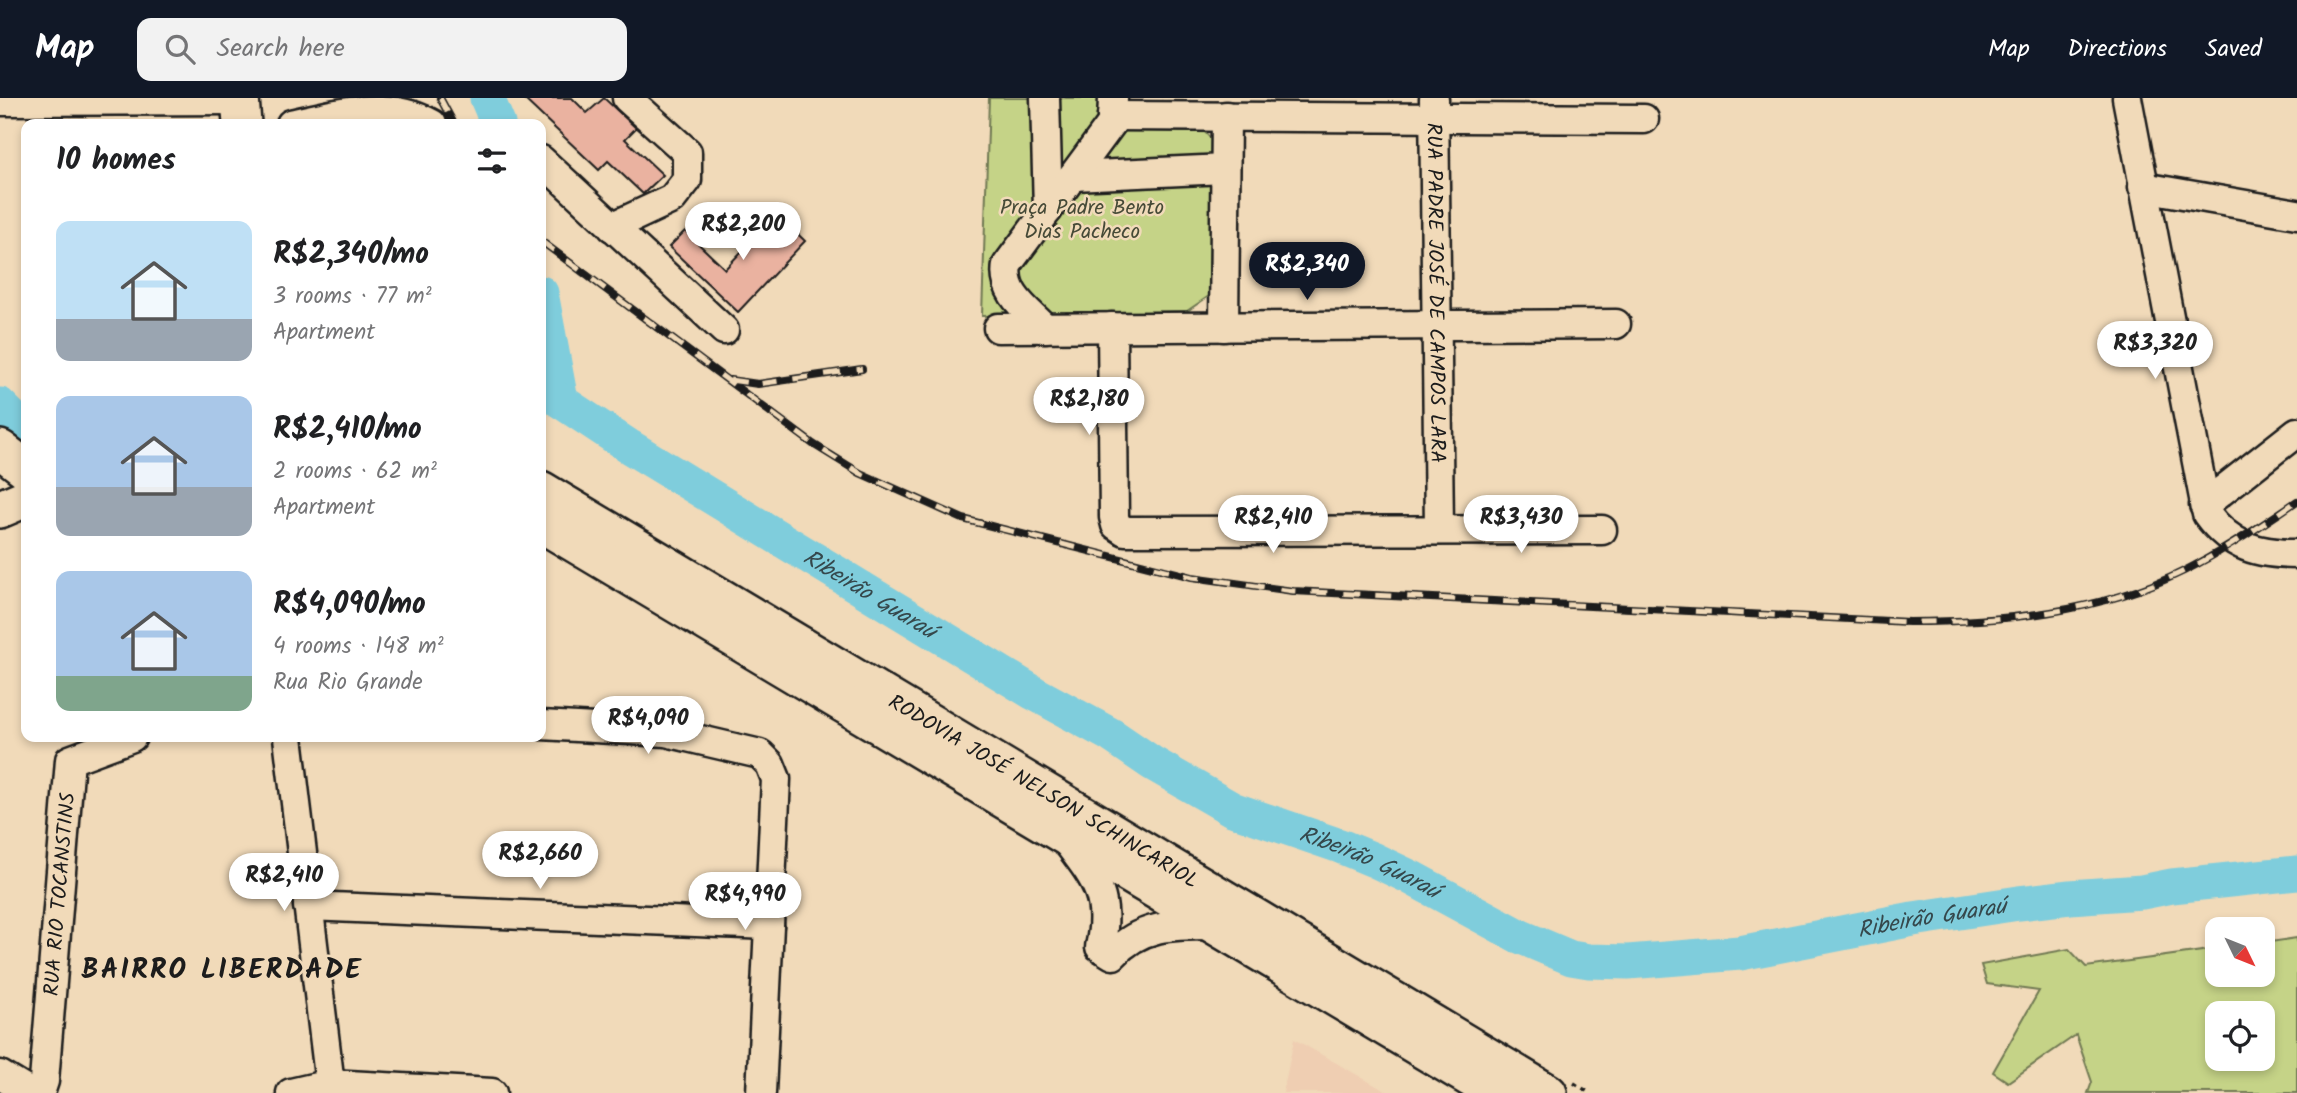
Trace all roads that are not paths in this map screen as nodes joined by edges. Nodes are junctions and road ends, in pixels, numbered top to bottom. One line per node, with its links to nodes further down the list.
1 (627, 98): 18 (street)
2 (1045, 98): 16 (street)
3 (2127, 98): 15 (street)
4 (5, 100): 6 (street)
5 (1112, 107): 8 (street); 14 (street)
6 (241, 108)
7 (1434, 108): 8 (street); 11 (street); 20 (street, RUA PADRE JOSÉ DE CAMPOS LARA)
8 (1226, 116): 13 (street)
9 (312, 119): 10 (street)
10 (420, 119)
11 (1644, 119)
12 (546, 165): 18 (street)
13 (1226, 169): 14 (street); 22 (street)
14 (1073, 176): 16 (street)
15 (2143, 187): 17 (street); 31 (street)
16 (1048, 210): 24 (street)
17 (2297, 214)
18 (612, 227): 25 (street)
19 (1616, 324): 20 (street)
20 (1436, 326): 22 (street); 34 (street, RUA PADRE JOSÉ DE CAMPOS LARA)
21 (1112, 327): 22 (street); 24 (street); 34 (street)
22 (1224, 327)
23 (998, 328): 24 (street)
24 (1045, 328)
25 (724, 330)
26 (2297, 432): 31 (street)
27 (0, 449): 28 (main road)
28 (21, 465)
29 (546, 493): 52 (main road, RODOVIA JOSÉ NELSON SCHINCARIOL)
30 (21, 500): 32 (main road)
31 (2204, 505): 36 (street)
32 (0, 509)
33 (546, 526): 40 (main road, RODOVIA JOSÉ NELSON SCHINCARIOL)
34 (1439, 530): 35 (street)
35 (1602, 530)
36 (2297, 554)
37 (546, 725): 42 (street)
38 (119, 742): 47 (street, RUA RIO TOCANSTINS)
39 (289, 742): 41 (street)
40 (1062, 835): 43 (main road, RODOVIA JOSÉ NELSON SCHINCARIOL); 43 (street)
41 (308, 906): 42 (street); 45 (street)
42 (769, 925): 50 (street)
43 (1214, 925): 51 (main road, RODOVIA JOSÉ NELSON SCHINCARIOL)
44 (0, 1075): 46 (street)
45 (331, 1088): 48 (street); 49 (street)
46 (30, 1093)
47 (40, 1093)
48 (291, 1093)
49 (492, 1093)
50 (761, 1093)
51 (1496, 1093)
52 (1548, 1093)

